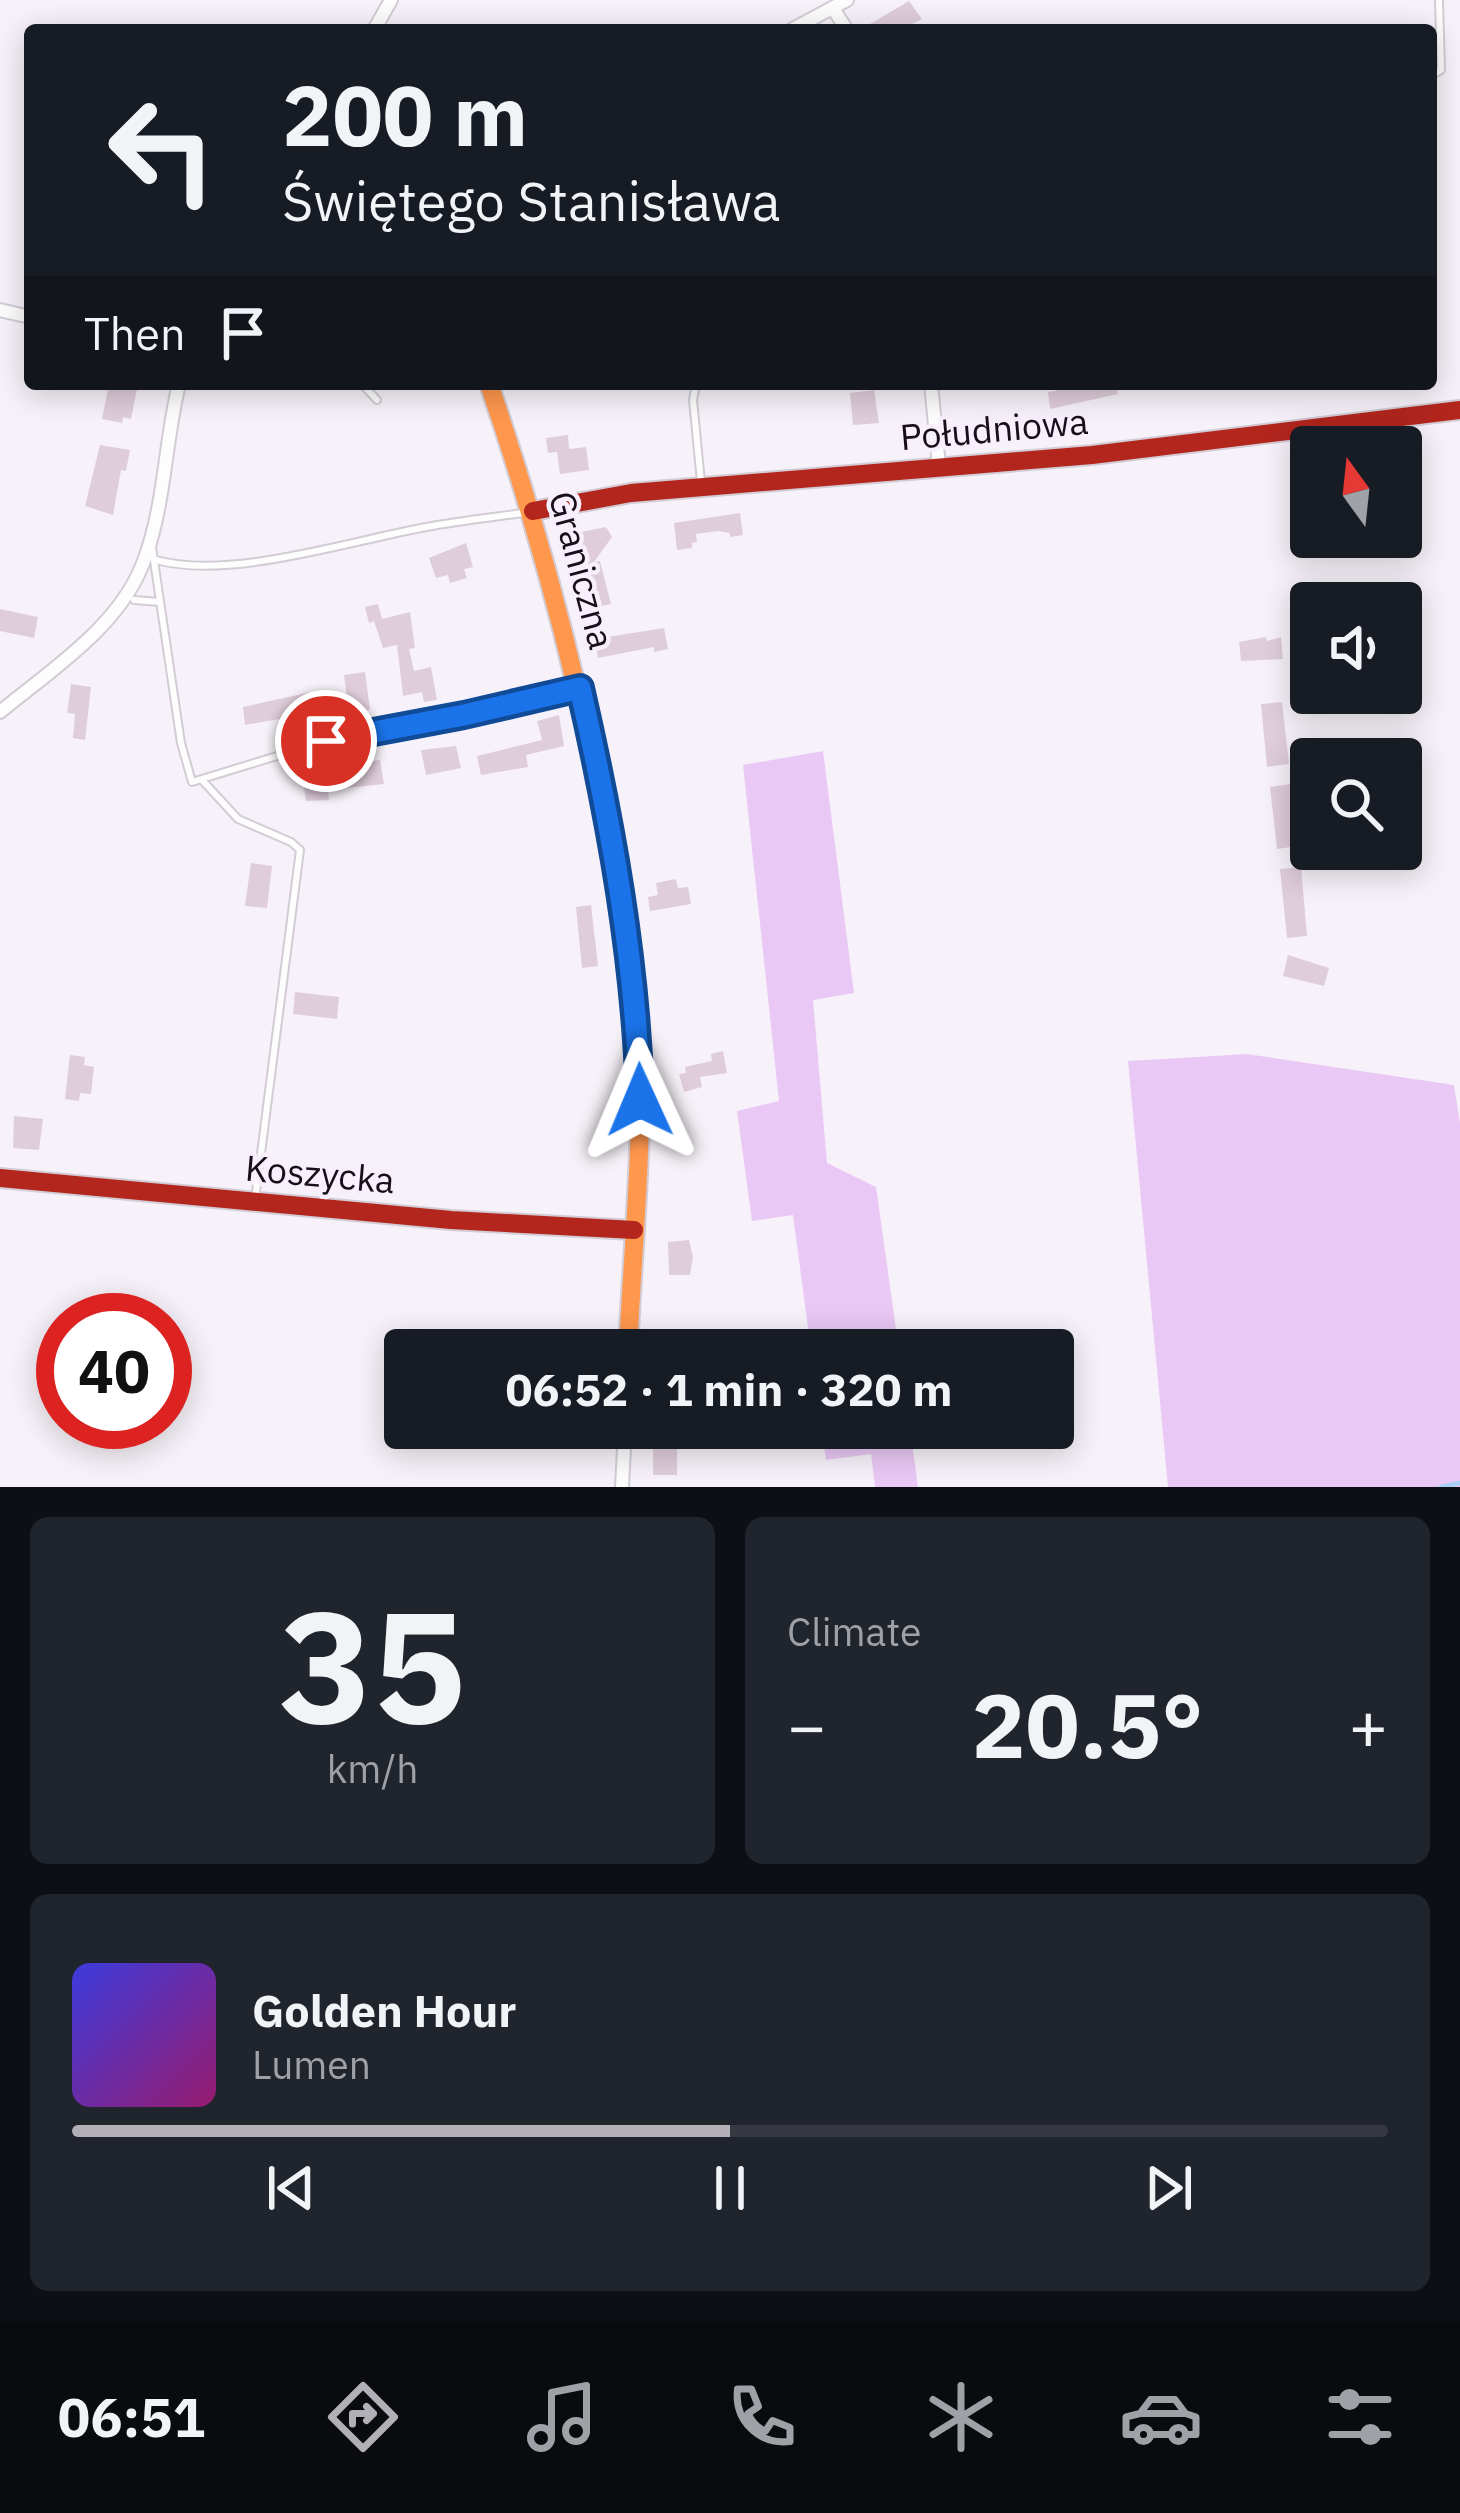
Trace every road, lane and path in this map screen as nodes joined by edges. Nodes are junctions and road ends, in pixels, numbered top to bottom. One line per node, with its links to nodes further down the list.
1 (847, 0): 3 (street)
2 (1439, 0): 6 (lane)
3 (834, 10): 4 (street); 5 (street)
4 (804, 24)
5 (844, 24)
6 (1437, 72)
7 (178, 390): 17 (street)
8 (368, 390): 12 (lane)
9 (491, 390): 16 (street, Graniczna)
10 (695, 390): 15 (lane)
11 (932, 390): 14 (street)
12 (377, 400)
13 (1460, 410): 14 (street, Południowa)
14 (939, 466): 15 (street, Południowa)
15 (701, 488): 16 (street, Południowa)
16 (533, 512): 18 (lane); 21 (street, Graniczna)
17 (150, 540): 18 (lane); 22 (street)
18 (156, 560): 20 (lane)
19 (134, 600): 20 (lane)
20 (160, 602): 23 (lane)
21 (580, 688): 23 (lane); 26 (street, Graniczna)
22 (0, 712)
23 (202, 780): 25 (lane)
24 (0, 1178): 25 (street, Koszycka)
25 (255, 1202): 26 (street, Koszycka)
26 (634, 1231): 27 (street, Graniczna)
27 (629, 1329)
28 (624, 1449): 29 (street)
29 (622, 1487)

